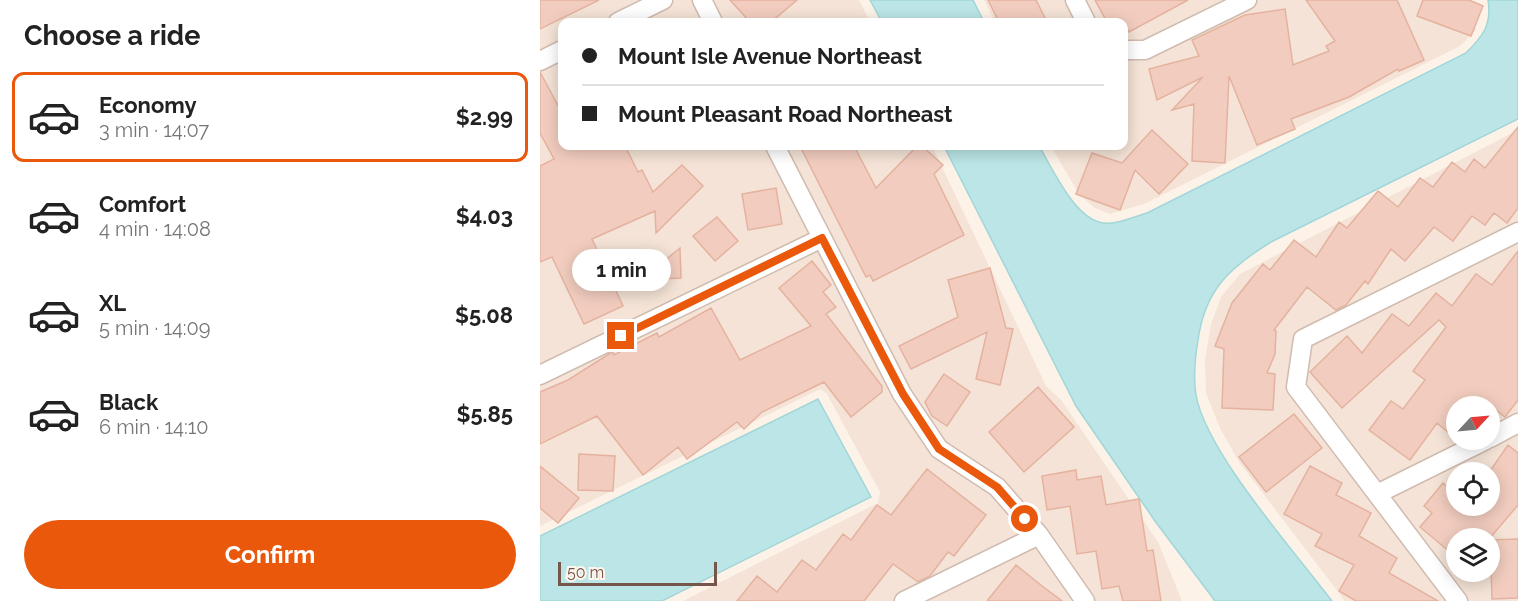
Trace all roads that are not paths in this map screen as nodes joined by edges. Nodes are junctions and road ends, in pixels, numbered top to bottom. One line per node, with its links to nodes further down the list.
1 (663, 0): 5 (street)
2 (702, 0): 6 (street)
3 (1075, 0): 7 (street)
4 (1247, 0): 8 (street)
5 (626, 18)
6 (711, 18)
7 (1084, 18)
8 (1128, 50)
9 (558, 52): 10 (street)
10 (540, 61)
11 (777, 150): 13 (street)
12 (1518, 232): 18 (street)
13 (822, 238): 14 (street); 19 (street)
14 (540, 375)
15 (1518, 423): 16 (street)
16 (1500, 433)
17 (1466, 450): 18 (street)
18 (1377, 494): 22 (street)
19 (1039, 535): 20 (street); 21 (street)
20 (904, 601)
21 (1086, 601)
22 (1458, 601)

